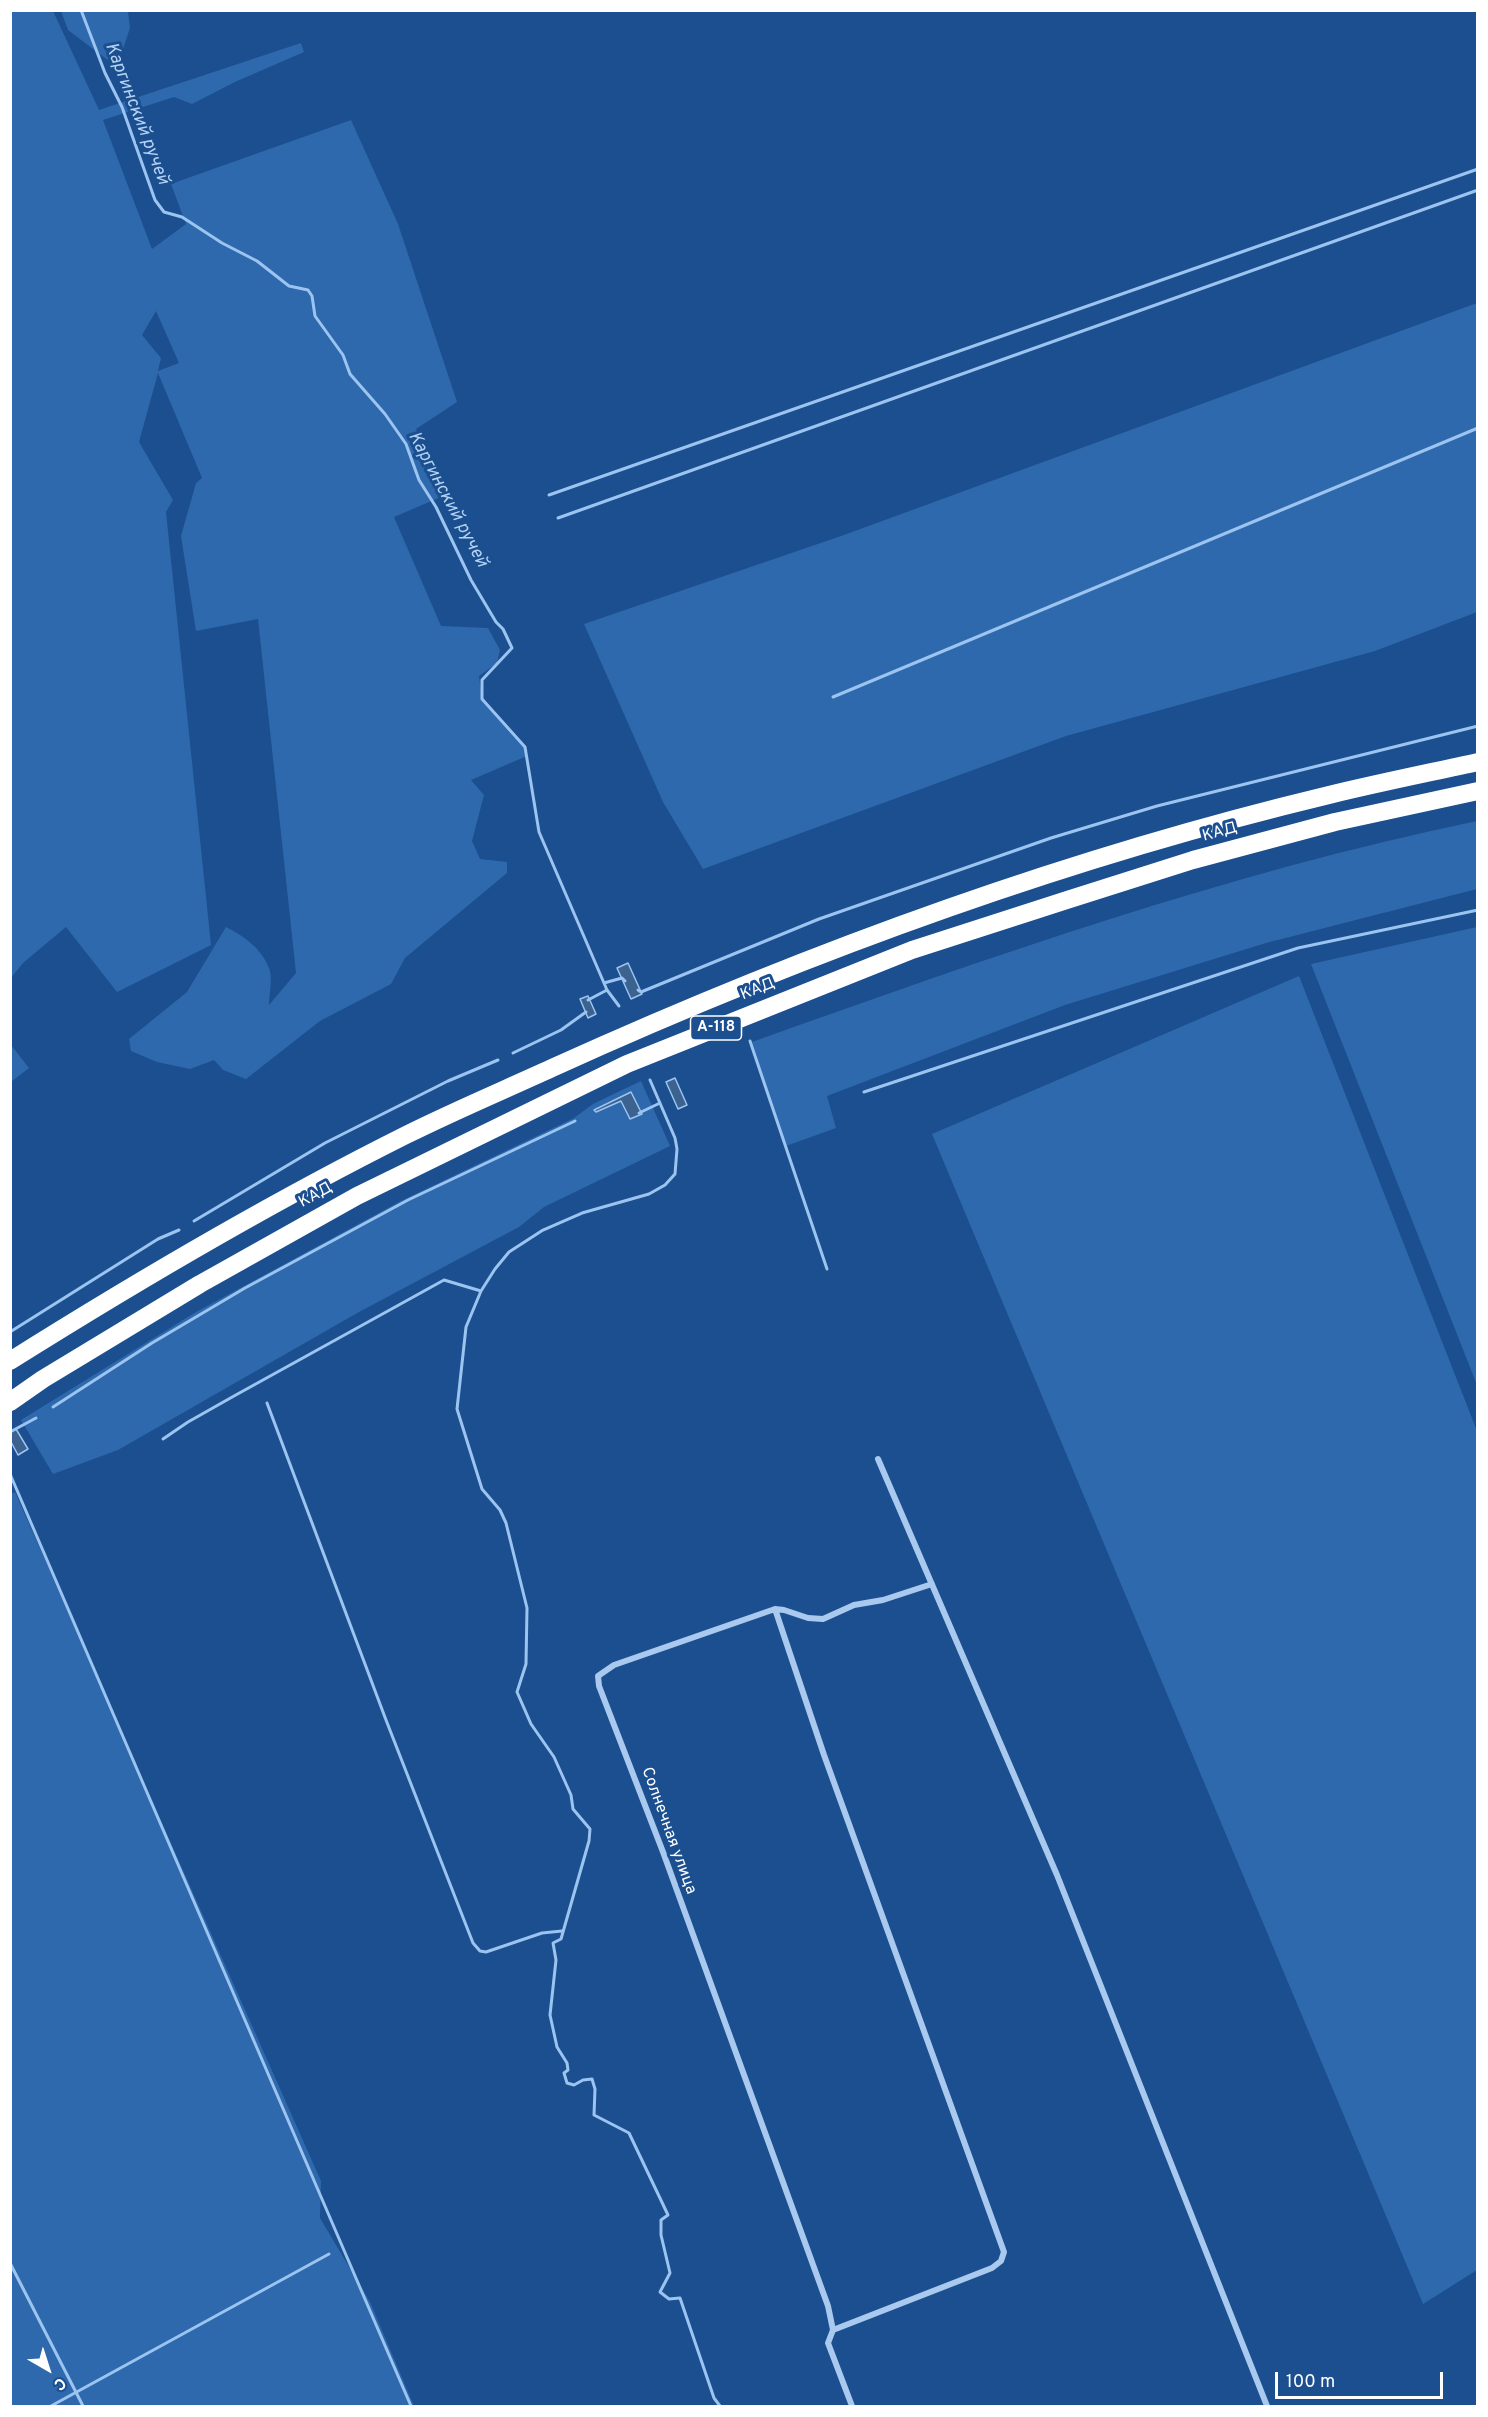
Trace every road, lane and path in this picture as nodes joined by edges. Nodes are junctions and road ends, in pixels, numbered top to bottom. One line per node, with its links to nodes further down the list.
1 (1478, 762): 3 (highway, КАД / А-118)
2 (1478, 791): 4 (highway, КАД / А-118)
3 (10, 1361)
4 (10, 1402)
5 (878, 1459): 6 (street)
6 (932, 1584): 7 (street); 10 (street)
7 (775, 1610): 8 (street); 8 (street, Солнечная улица)
8 (833, 2330): 9 (street)
9 (852, 2406)
10 (1267, 2406)

